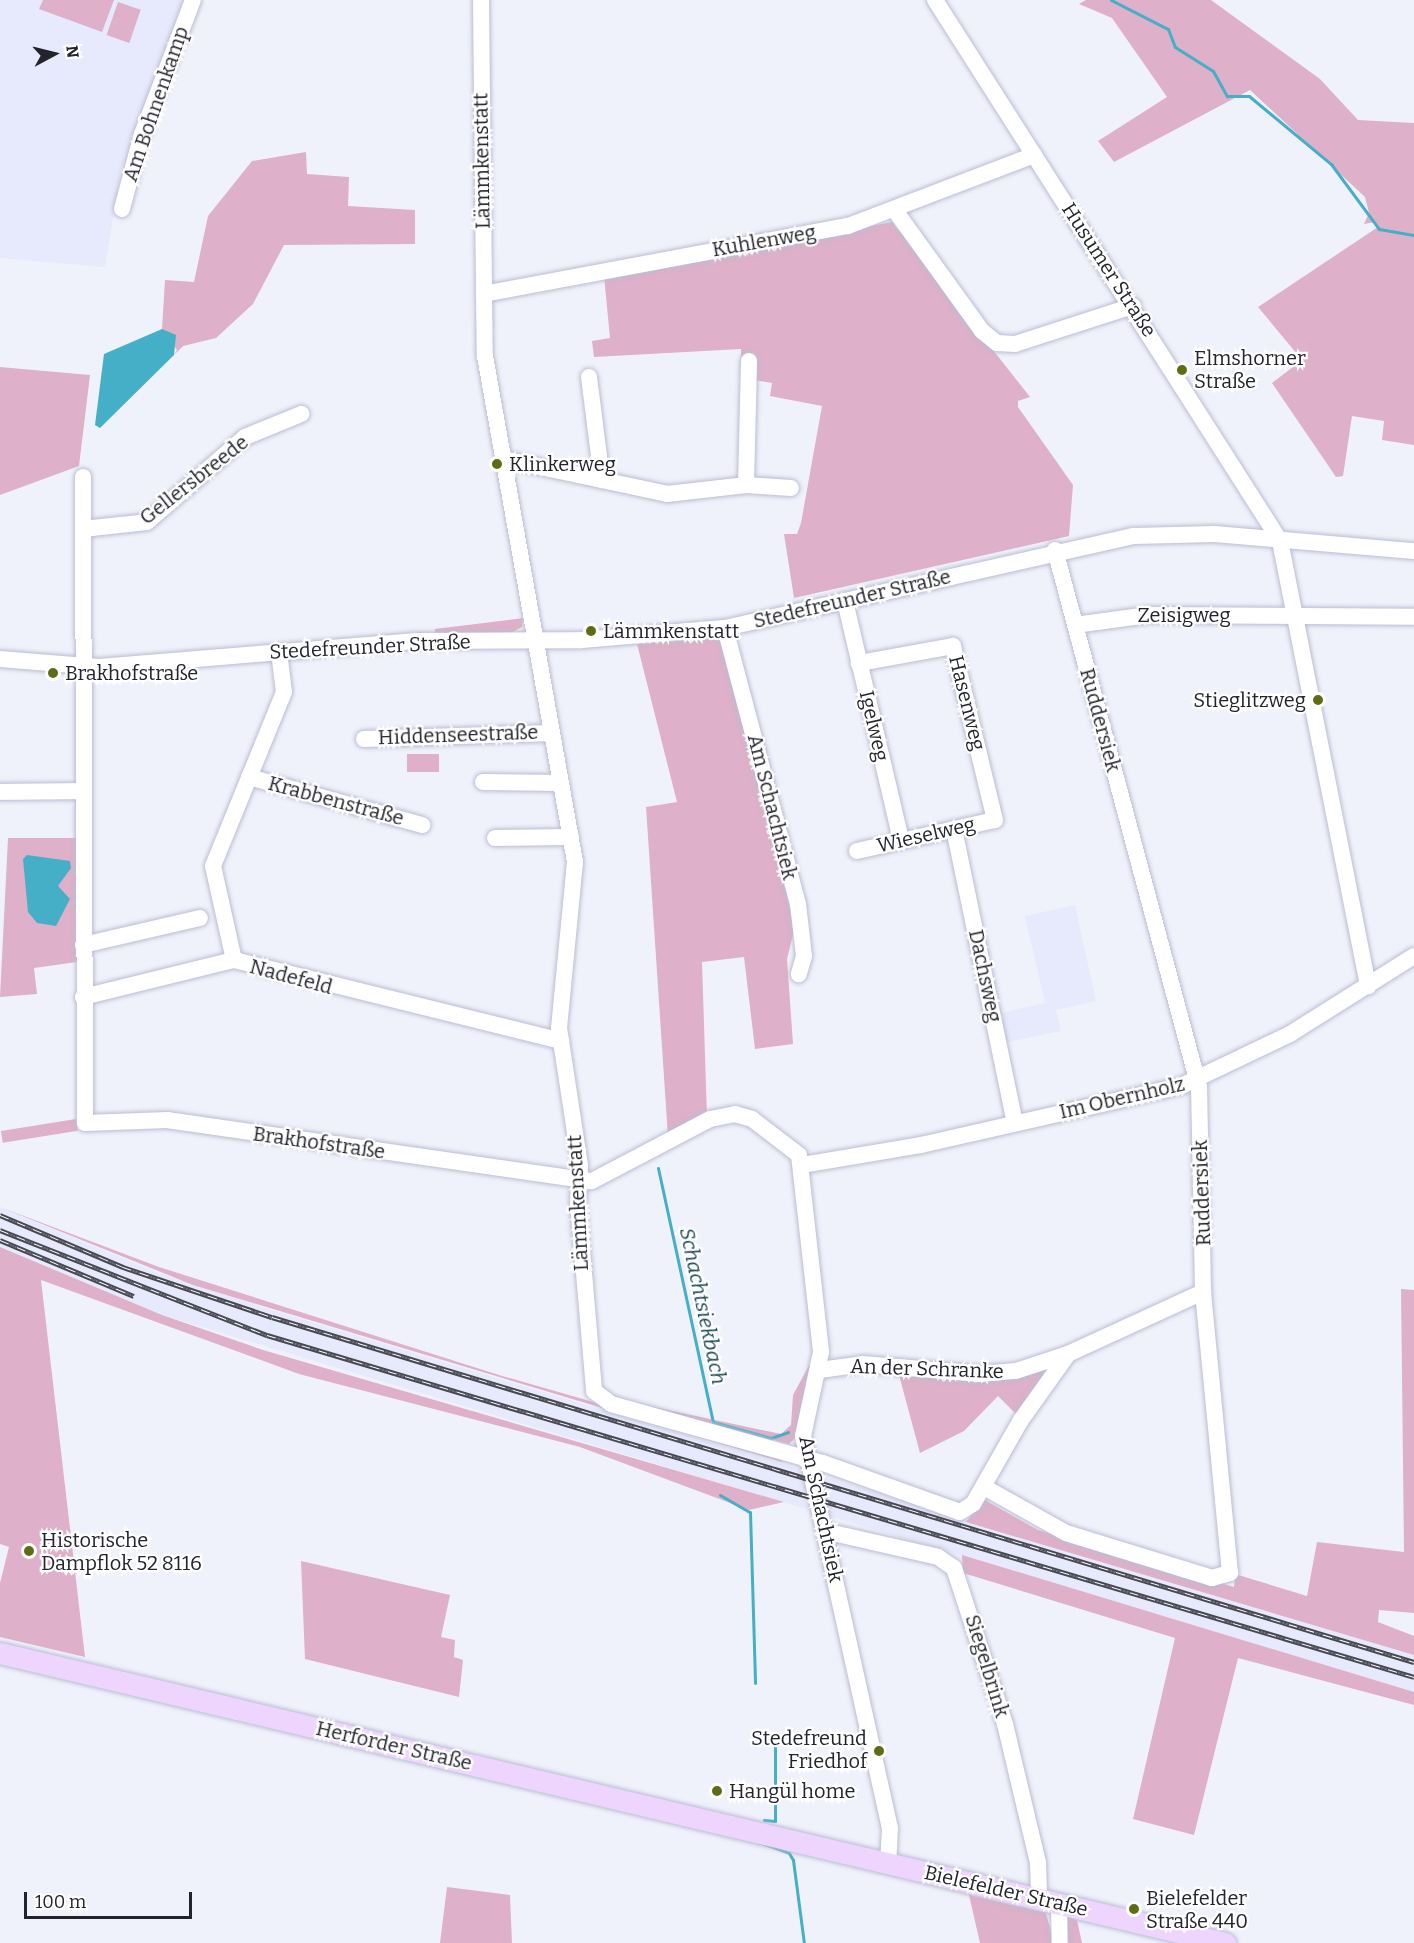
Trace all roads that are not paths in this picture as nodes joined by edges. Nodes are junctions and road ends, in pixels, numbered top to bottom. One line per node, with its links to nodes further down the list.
1 (193, 0): 6 (street, Am Bohnenkamp)
2 (481, 0): 7 (street, Lämmkenstatt)
3 (935, 0): 4 (street, Husumer Straße)
4 (1034, 155): 5 (street, Kuhlenweg); 8 (street, Husumer Straße)
5 (894, 208): 7 (street, Kuhlenweg); 8 (street)
6 (122, 209)
7 (484, 294): 12 (street, Lämmkenstatt)
8 (1133, 306): 18 (street, Husumer Straße)
9 (749, 361): 15 (street)
10 (589, 376): 14 (street)
11 (301, 414): 17 (street, Gellersbreede)
12 (502, 459): 14 (street); 26 (street, Lämmkenstatt)
13 (83, 477): 17 (street)
14 (602, 480): 15 (street)
15 (746, 485): 16 (street)
16 (791, 488)
17 (83, 529): 30 (street)
18 (1281, 546): 19 (street, Stedefreunder Straße); 20 (street, Stedefreunder Straße); 22 (street)
19 (1414, 551)
20 (1056, 556): 21 (street, Stedefreunder Straße); 24 (street, Ruddersiek)
21 (846, 607): 25 (street, Stedefreunder Straße); 29 (street, Igelweg)
22 (1295, 616): 23 (street, Zeisigweg); 24 (street, Zeisigweg); 50 (street)
23 (1414, 617)
24 (1075, 626): 53 (street, Ruddersiek)
25 (727, 634): 26 (street, Stedefreunder Straße); 49 (street, Am Schachtsiek)
26 (535, 641): 27 (street, Stedefreunder Straße); 31 (street, Lämmkenstatt)
27 (279, 652): 30 (street, Stedefreunder Straße); 33 (street, Nadefeld)
28 (0, 659): 30 (street, Stedefreunder Straße)
29 (859, 663): 38 (street, Hasenweg); 43 (street, Igelweg)
30 (84, 668): 36 (street, Brakhofstraße)
31 (552, 733): 32 (street, Hiddenseestraße); 35 (street, Lämmkenstatt)
32 (364, 739)
33 (249, 777): 39 (street, Krabbenstraße); 48 (street, Nadefeld)
34 (483, 782): 35 (street)
35 (561, 783): 41 (street, Lämmkenstatt)
36 (82, 791): 37 (street); 46 (street, Brakhofstraße)
37 (0, 792)
38 (995, 819): 40 (street, Wieselweg)
39 (422, 825)
40 (954, 829): 43 (street, Wieselweg); 54 (street, Dachsweg)
41 (571, 837): 42 (street); 52 (street, Lämmkenstatt)
42 (495, 838)
43 (902, 840): 44 (street, Wieselweg)
44 (857, 851)
45 (200, 918): 46 (street)
46 (83, 945): 51 (street, Brakhofstraße)
47 (1414, 956): 50 (street, Im Obernholz)
48 (234, 960): 51 (street); 52 (street, Nadefeld)
49 (799, 974)
50 (1368, 986): 53 (street, Im Obernholz)
51 (83, 997): 56 (street, Brakhofstraße)
52 (561, 1041): 56 (street, Lämmkenstatt)
53 (1197, 1080): 54 (street, Im Obernholz); 57 (street, Ruddersiek)
54 (1015, 1123): 55 (street, Im Obernholz)
55 (800, 1160): 56 (street, Brakhofstraße); 59 (street, Am Schachtsiek)
56 (579, 1179): 60 (street, Lämmkenstatt)
57 (1203, 1292): 58 (street, An der Schranke); 61 (street, Ruddersiek)
58 (1068, 1354): 59 (street, An der Schranke); 61 (street)
59 (820, 1370): 60 (street, Am Schachtsiek)
60 (807, 1458): 61 (street); 62 (street, Am Schachtsiek)
61 (984, 1487)
62 (824, 1531): 65 (street, Am Schachtsiek); 66 (street, Siegelbrink)
63 (0, 1653): 64 (main road, Herforder Straße)
64 (787, 1839): 65 (main road, Bielefelder Straße)
65 (888, 1863): 66 (main road, Bielefelder Straße)
66 (1049, 1901): 67 (street, Siegelbrink); 68 (main road, Bielefelder Straße)
67 (1060, 1943)
68 (1225, 1943)

